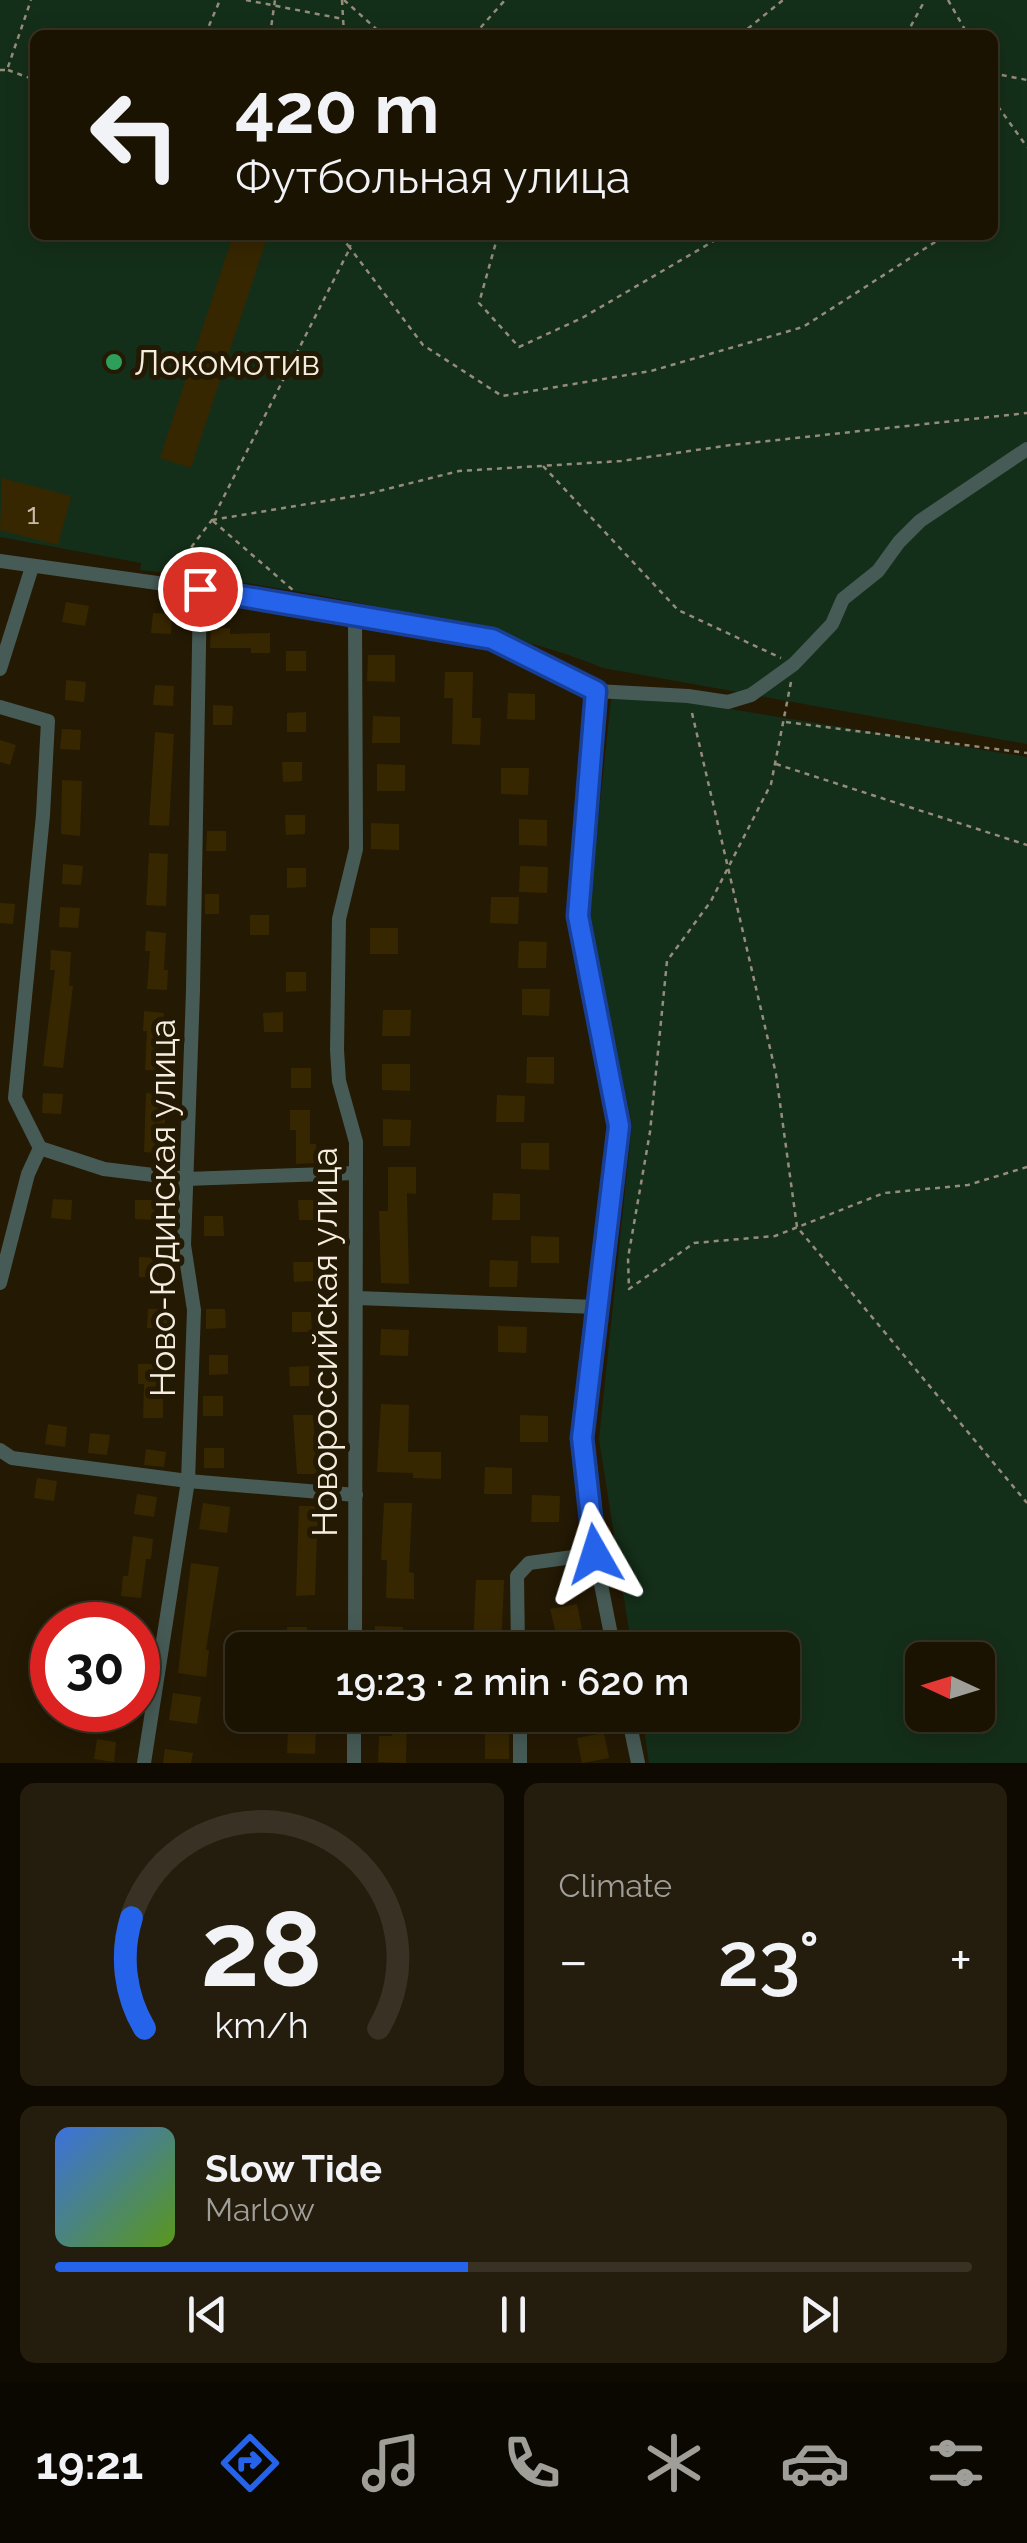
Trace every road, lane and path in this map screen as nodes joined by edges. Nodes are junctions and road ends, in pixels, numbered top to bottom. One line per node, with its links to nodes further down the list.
1 (31, 0): 20 (path)
2 (220, 0): 11 (path)
3 (246, 0): 9 (path)
4 (343, 0): 10 (path); 14 (path)
5 (505, 0): 15 (path)
6 (783, 0): 16 (path)
7 (925, 0): 17 (path)
8 (948, 0): 18 (path)
9 (274, 3): 10 (path); 12 (path)
10 (343, 19): 13 (path)
11 (207, 30)
12 (271, 30)
13 (344, 30)
14 (376, 30)
15 (478, 30)
16 (746, 30)
17 (909, 30)
18 (965, 30)
19 (0, 70): 20 (path)
20 (8, 70): 22 (path)
21 (998, 74): 23 (path)
22 (30, 78)
23 (1027, 80)
24 (998, 106): 25 (path)
25 (1027, 146)
26 (344, 240): 31 (path)
27 (351, 240): 31 (path)
28 (497, 240): 29 (path)
29 (715, 240)
30 (938, 240): 31 (path)
31 (350, 248): 35 (path)
32 (1027, 413): 34 (path)
33 (1027, 449): 42 (street)
34 (543, 466): 35 (path); 42 (path)
35 (212, 520): 38 (path); 40 (path)
36 (0, 560): 37 (street)
37 (32, 567): 38 (street); 43 (street)
38 (163, 584): 39 (street)
39 (200, 589): 40 (street); 55 (street, Ново-Юдинская улица)
40 (316, 610): 41 (street)
41 (355, 616): 44 (street); 54 (street, Новороссийская улица)
42 (794, 664): 45 (street); 47 (path)
43 (0, 669)
44 (596, 691): 45 (street); 59 (street)
45 (688, 696): 51 (path)
46 (0, 708): 52 (street)
47 (784, 722): 48 (path); 49 (path)
48 (1027, 753)
49 (775, 763): 50 (path); 51 (path)
50 (1027, 845)
51 (727, 869): 56 (path); 56 (path)
52 (40, 1148): 55 (street); 57 (street)
53 (1027, 1167): 56 (path)
54 (356, 1173): 55 (street); 58 (street, Новороссийская улица)
55 (186, 1178): 62 (street, Ново-Юдинская улица)
56 (797, 1227): 64 (path)
57 (0, 1283)
58 (358, 1298): 59 (street); 63 (street, Новороссийская улица)
59 (596, 1307): 65 (street)
60 (6, 1454): 61 (street); 62 (street)
61 (0, 1472)
62 (188, 1481): 63 (street); 72 (street, Ново-Юдинская улица)
63 (356, 1495): 66 (street, Новороссийская улица)
64 (1027, 1502)
65 (595, 1554): 67 (street); 68 (street)
66 (355, 1632)
67 (518, 1632)
68 (610, 1632)
69 (354, 1732): 73 (street)
70 (520, 1732): 74 (street)
71 (632, 1732): 75 (street)
72 (144, 1763)
73 (354, 1763)
74 (520, 1763)
75 (638, 1763)

